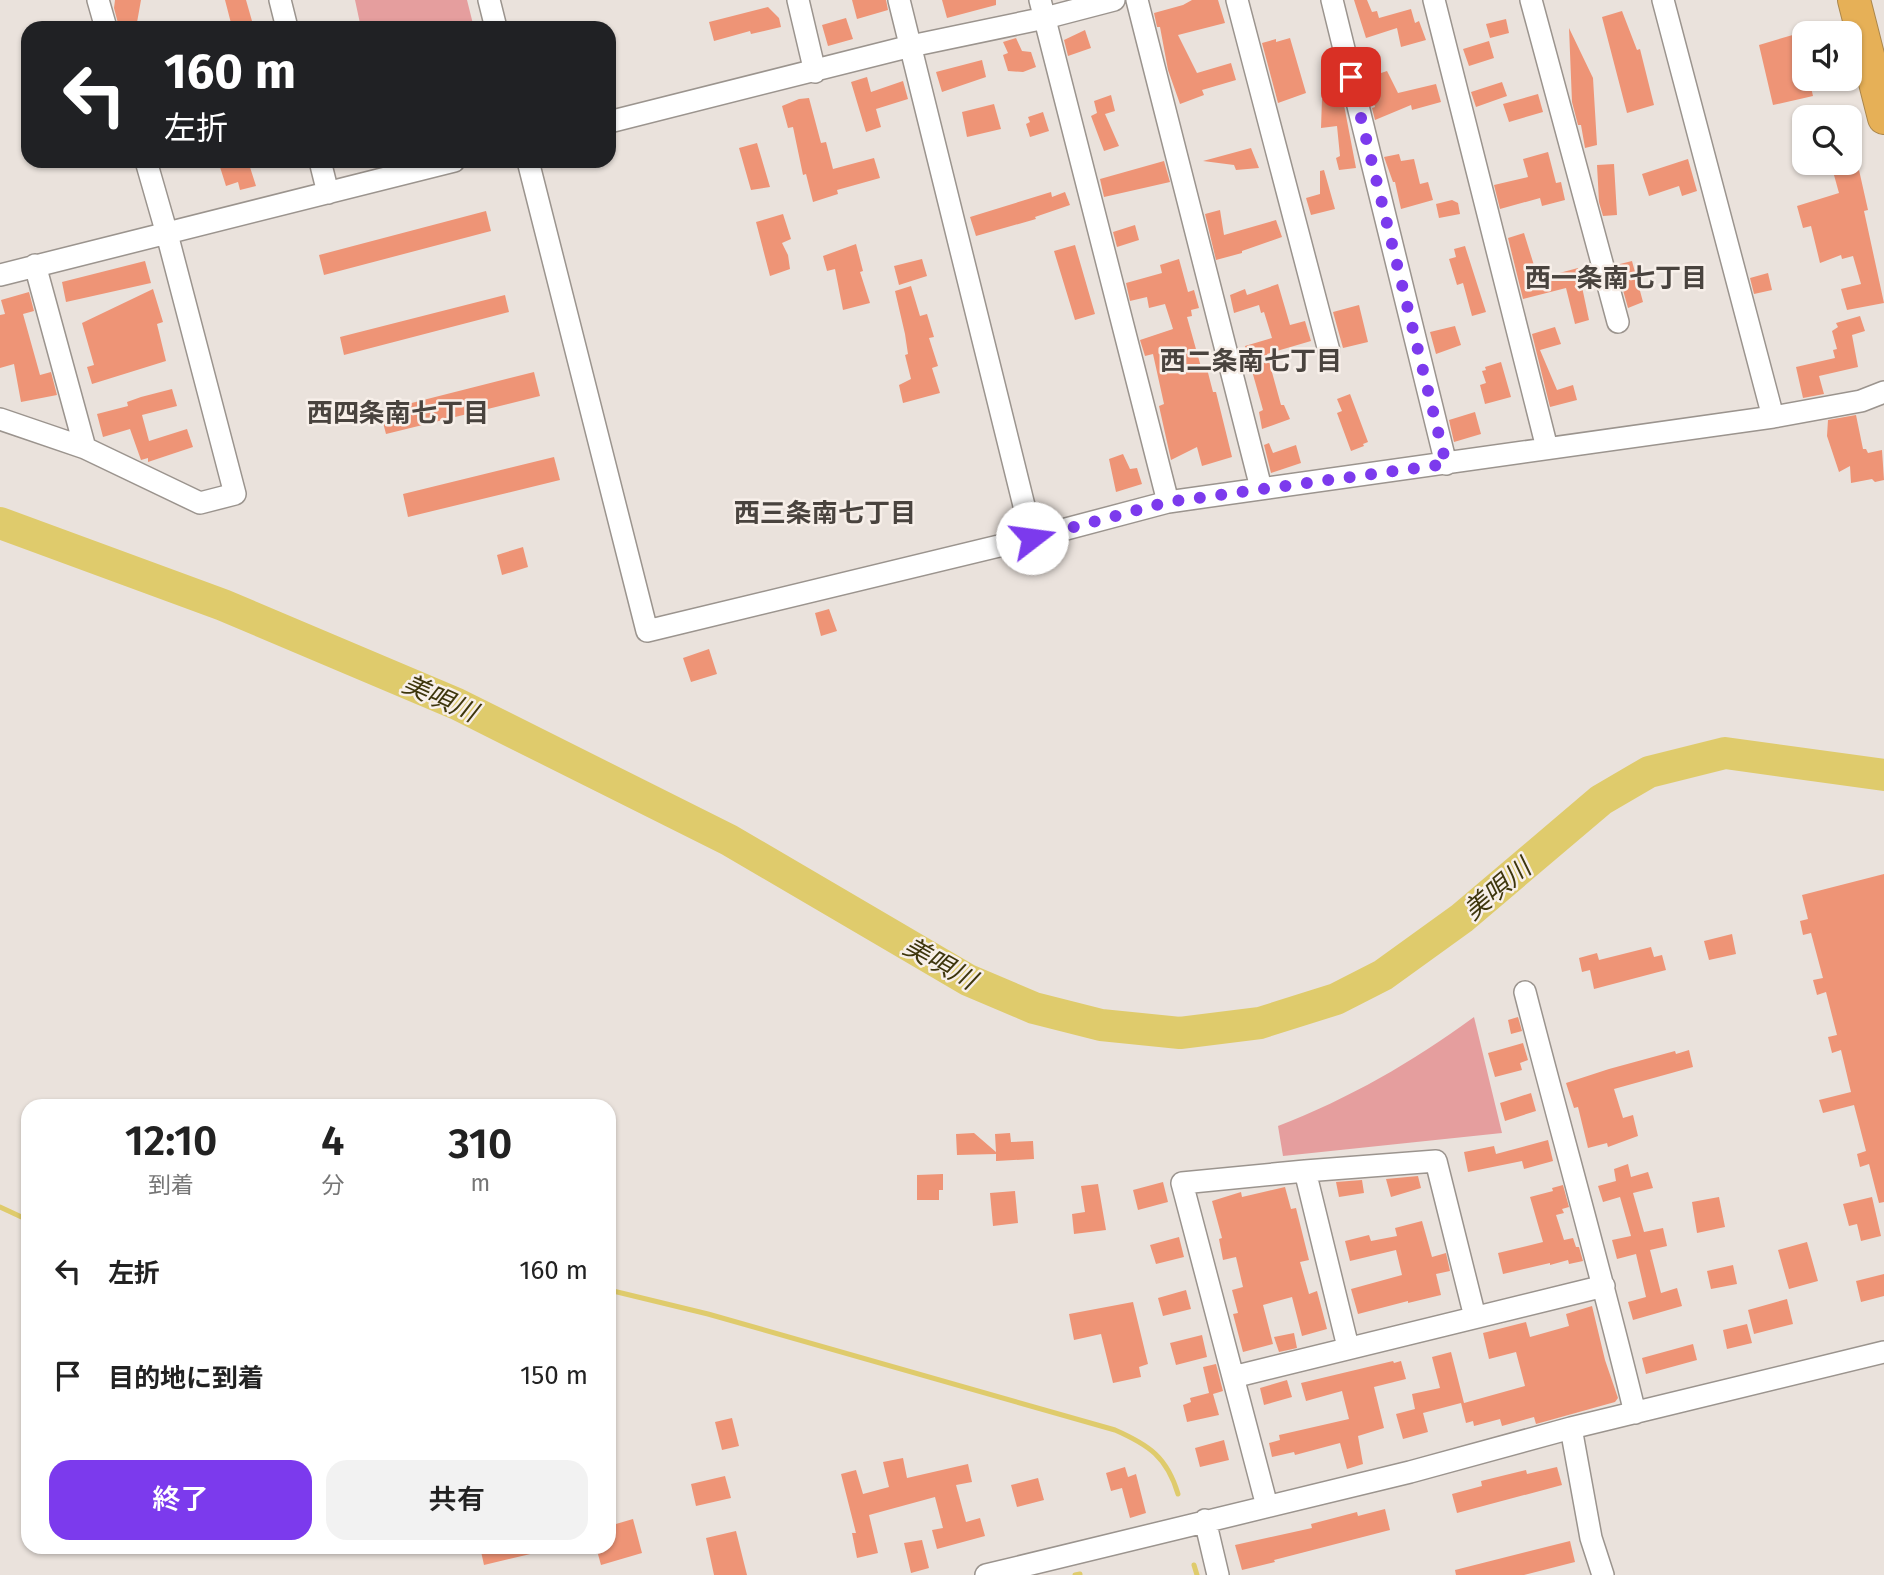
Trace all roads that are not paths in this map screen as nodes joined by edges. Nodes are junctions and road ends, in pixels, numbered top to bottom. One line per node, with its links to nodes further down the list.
1 (98, 0): 15 (street)
2 (280, 0): 16 (street)
3 (489, 0): 17 (street)
4 (797, 0): 19 (street)
5 (899, 0): 18 (street)
6 (1114, 0): 14 (street)
7 (1137, 0): 38 (street)
8 (1237, 0): 31 (street)
9 (1332, 0): 37 (street)
10 (1434, 0): 35 (street)
11 (1531, 0): 30 (street)
12 (1662, 0): 33 (street)
13 (1854, 0): 20 (highway)
14 (1042, 9): 18 (street); 39 (street)
15 (104, 21)
16 (285, 21)
17 (494, 21)
18 (911, 46): 19 (street); 40 (street)
19 (815, 72): 21 (street)
20 (1884, 118)
21 (616, 120)
22 (148, 168): 27 (street)
23 (322, 168): 26 (street)
24 (426, 168): 26 (street)
25 (530, 168): 40 (street)
26 (328, 193): 27 (street)
27 (167, 234): 28 (street); 36 (street)
28 (35, 265): 29 (street); 36 (street)
29 (0, 275)
30 (1618, 322)
31 (1329, 351)
32 (1884, 393): 33 (street)
33 (1773, 416): 35 (street)
34 (0, 419): 36 (street)
35 (1547, 448): 37 (street)
36 (86, 449)
37 (1446, 464): 38 (street)
38 (1261, 488): 39 (street)
39 (1168, 502): 40 (street)
40 (1032, 538)
41 (1525, 992): 43 (street)
42 (1305, 1171): 44 (street); 45 (street); 47 (street)
43 (1604, 1286): 44 (street); 48 (street)
44 (1475, 1317): 45 (street)
45 (1348, 1348): 47 (street)
46 (1884, 1352): 48 (street)
47 (1233, 1377): 50 (street)
48 (1635, 1413): 49 (street)
49 (1571, 1428): 50 (street); 54 (street)
50 (1267, 1506): 51 (street)
51 (1205, 1520): 52 (street); 53 (street)
52 (986, 1575)
53 (1218, 1575)
54 (1604, 1575)

